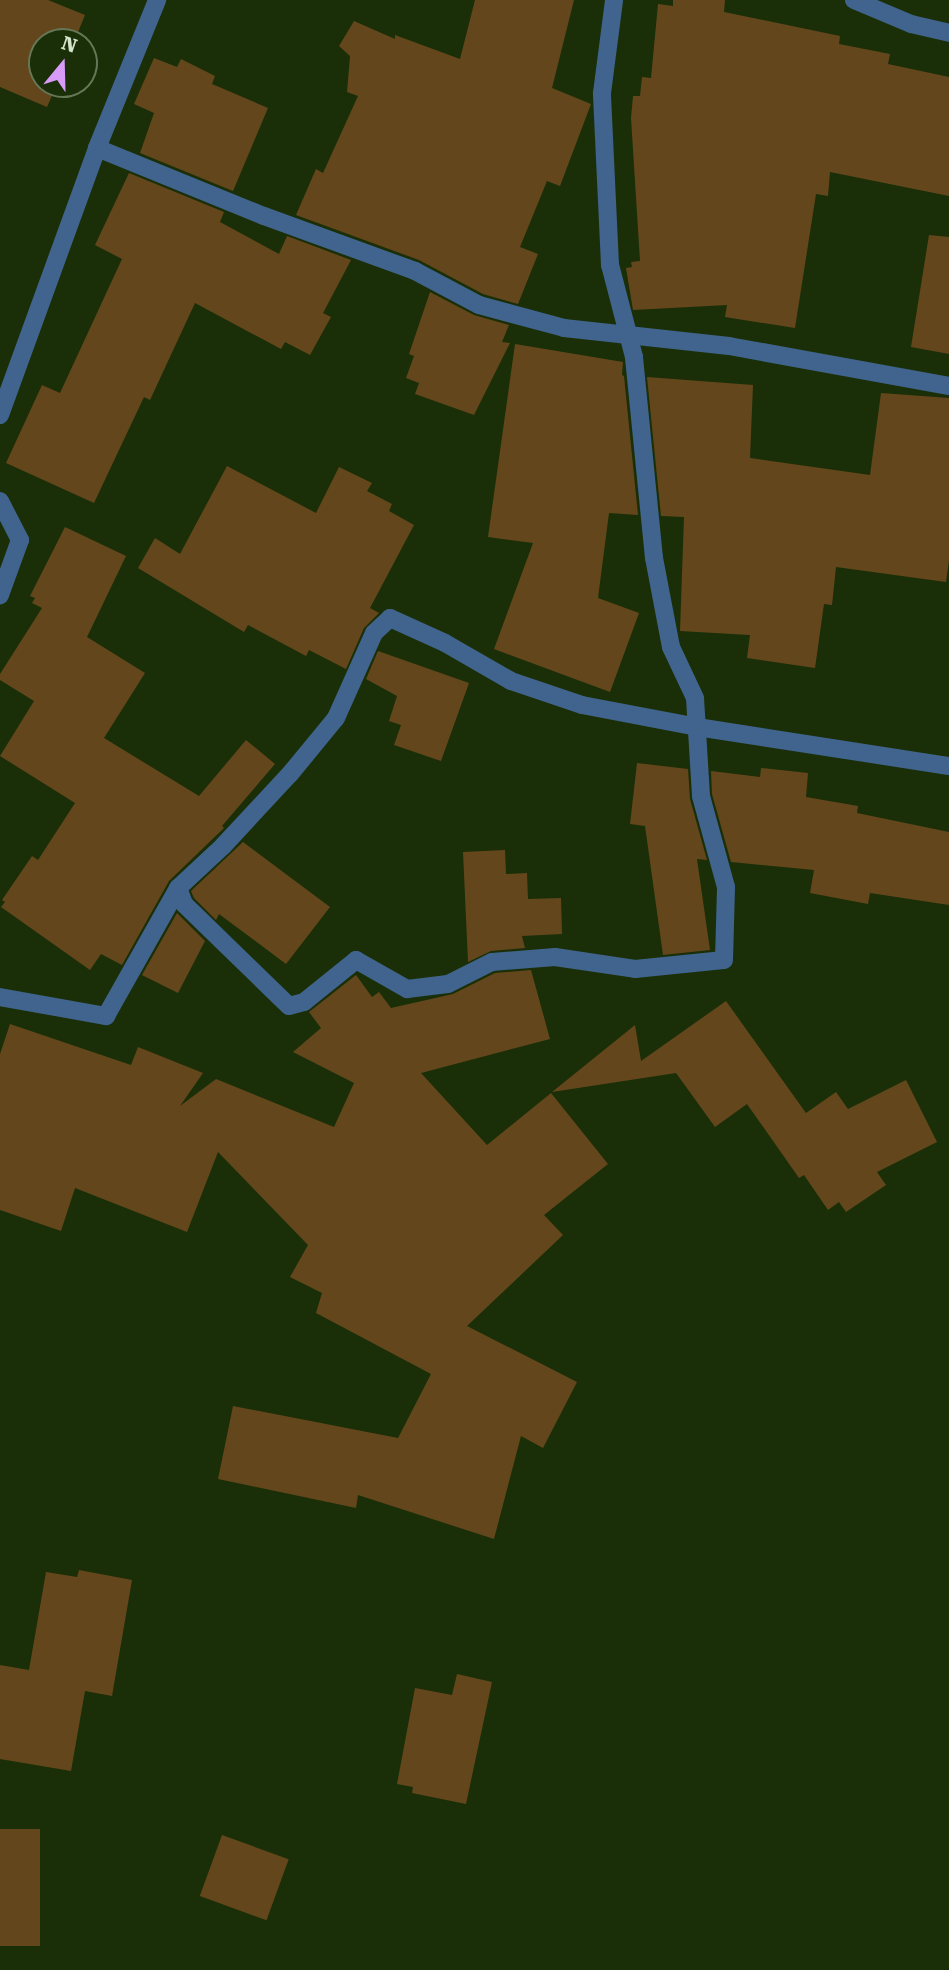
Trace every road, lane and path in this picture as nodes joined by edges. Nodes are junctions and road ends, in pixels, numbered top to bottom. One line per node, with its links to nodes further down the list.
1 (157, 0): 5 (street)
2 (614, 0): 6 (street)
3 (854, 0): 4 (street)
4 (949, 33)
5 (97, 148): 6 (street); 8 (street)
6 (628, 337): 7 (street); 11 (street)
7 (949, 386)
8 (0, 415)
9 (0, 501): 10 (street)
10 (0, 595)
11 (696, 727): 12 (street); 13 (street); 13 (street)
12 (949, 765)
13 (178, 888): 14 (street)
14 (0, 997)

